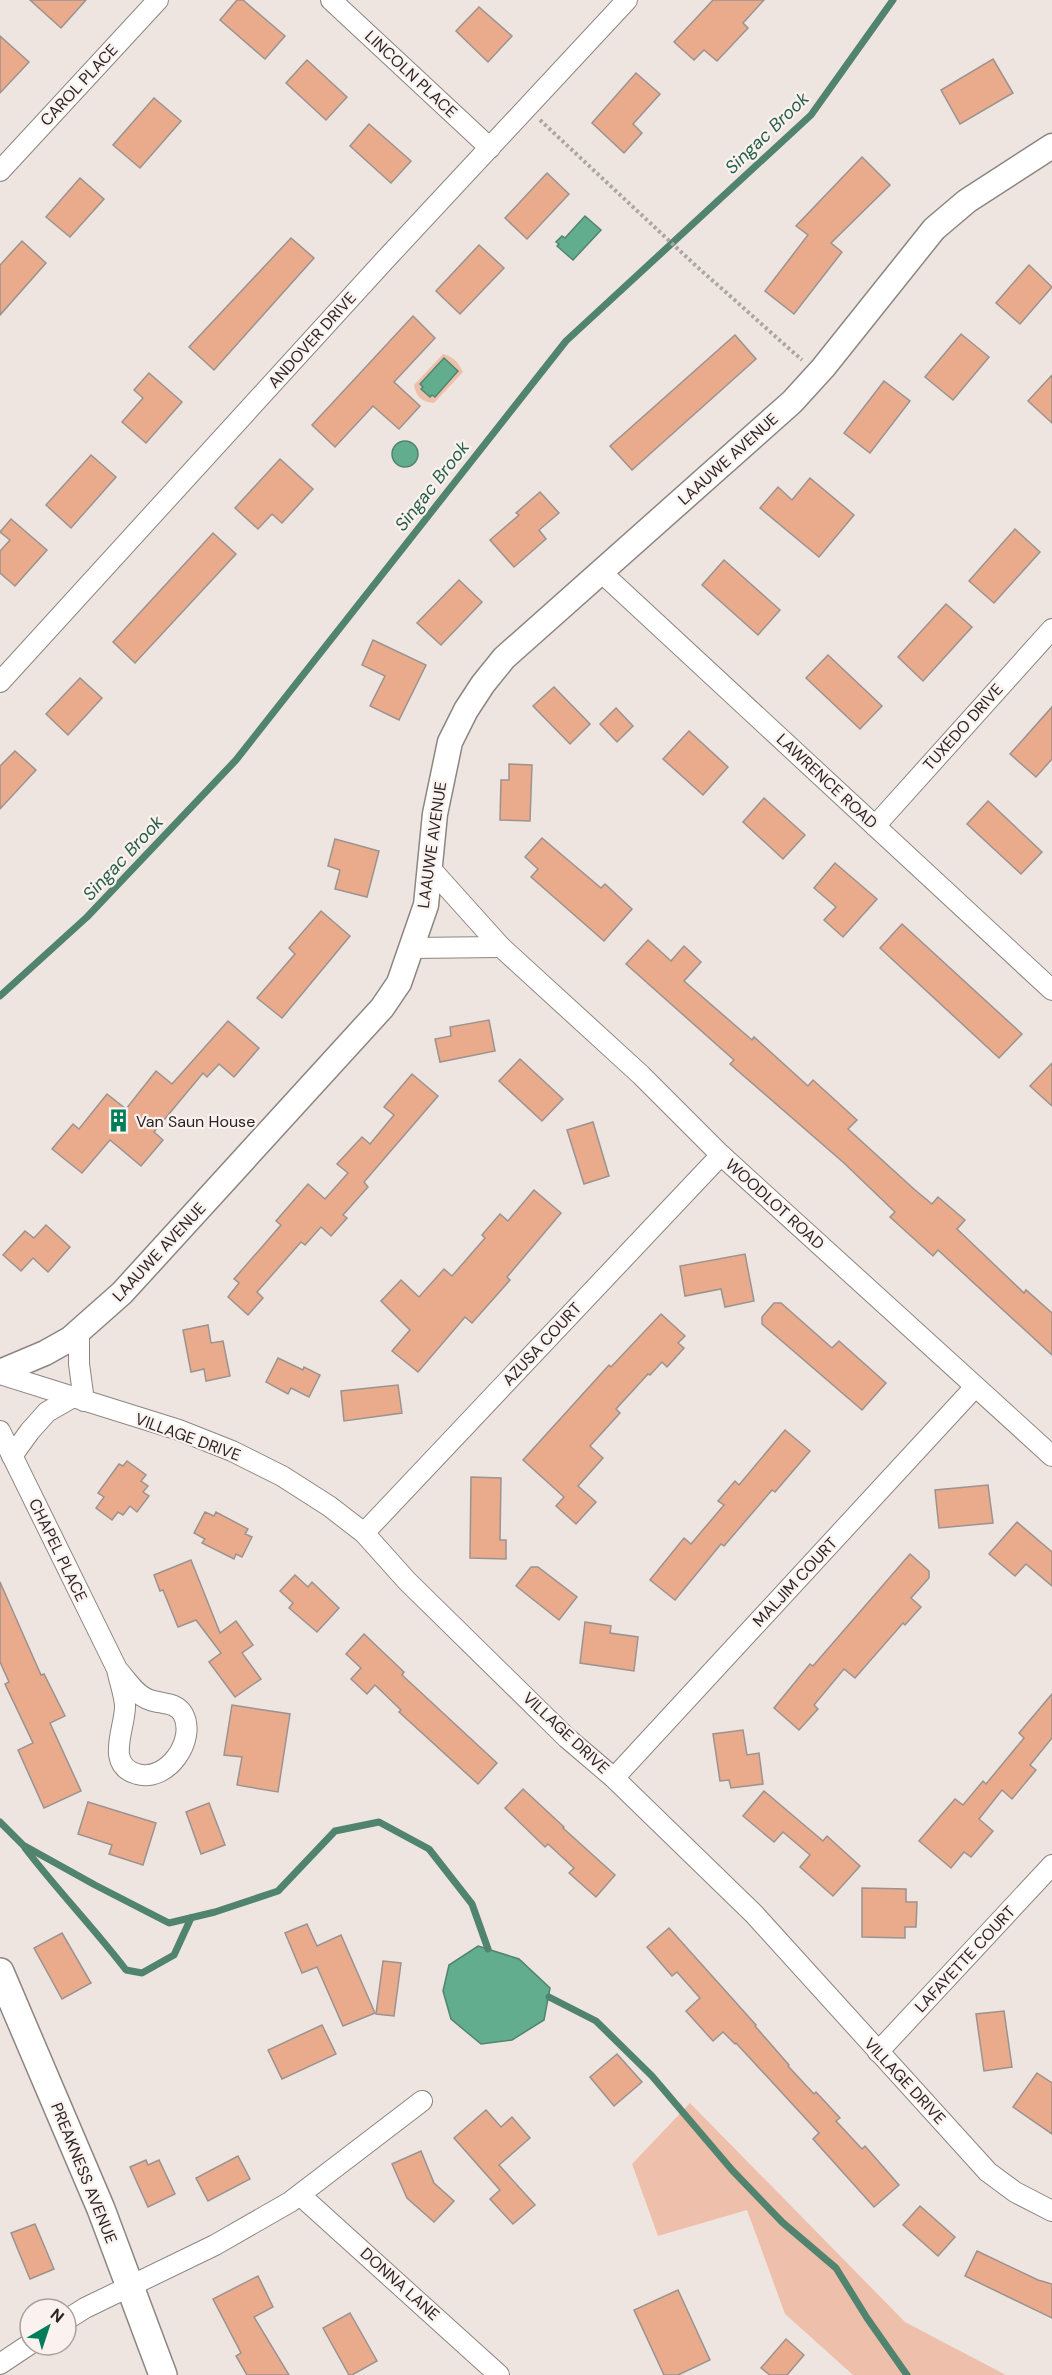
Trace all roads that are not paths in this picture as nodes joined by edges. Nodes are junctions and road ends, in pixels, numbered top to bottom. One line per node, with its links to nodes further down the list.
1 (158, 0): 6 (street, CAROL PLACE)
2 (331, 0): 5 (street, LINCOLN PLACE)
3 (627, 0): 5 (street, ANDOVER DRIVE)
4 (1052, 146): 7 (street, LAAUWE AVENUE)
5 (490, 148): 9 (street, ANDOVER DRIVE)
6 (0, 171)
7 (601, 573): 10 (street, LAWRENCE ROAD); 11 (street, LAAUWE AVENUE)
8 (1052, 629): 10 (street, TUXEDO DRIVE)
9 (0, 682)
10 (875, 826): 14 (street, LAWRENCE ROAD)
11 (430, 868): 12 (street, WOODLOT ROAD); 13 (street, LAAUWE AVENUE)
12 (501, 947): 13 (street); 15 (street, WOODLOT ROAD)
13 (411, 948): 16 (street, LAAUWE AVENUE)
14 (1052, 990)
15 (721, 1155): 18 (street, WOODLOT ROAD); 23 (street, AZUSA COURT)
16 (79, 1331): 17 (street, LAAUWE AVENUE); 19 (street)
17 (0, 1373): 19 (street, VILLAGE DRIVE)
18 (975, 1387): 22 (street, WOODLOT ROAD); 25 (street, MALJIM COURT)
19 (79, 1399): 21 (street); 23 (street, VILLAGE DRIVE)
20 (0, 1431): 21 (street, CHAPEL PLACE)
21 (12, 1456): 24 (street, CHAPEL PLACE)
22 (1052, 1456)
23 (364, 1533): 25 (street, VILLAGE DRIVE)
24 (117, 1669): 24 (street, CHAPEL PLACE)
25 (614, 1778): 28 (street, VILLAGE DRIVE)
26 (1052, 1865): 28 (street, LAFAYETTE COURT)
27 (0, 1972): 32 (main road, PREAKNESS AVENUE)
28 (878, 2052): 31 (street, VILLAGE DRIVE)
29 (422, 2101): 30 (street)
30 (300, 2195): 32 (street); 37 (street, DONNA LANE)
31 (1052, 2211)
32 (128, 2286): 33 (street); 36 (main road, PREAKNESS AVENUE)
33 (78, 2312)
34 (18, 2352): 35 (street)
35 (0, 2364)
36 (163, 2375)
37 (500, 2375)

